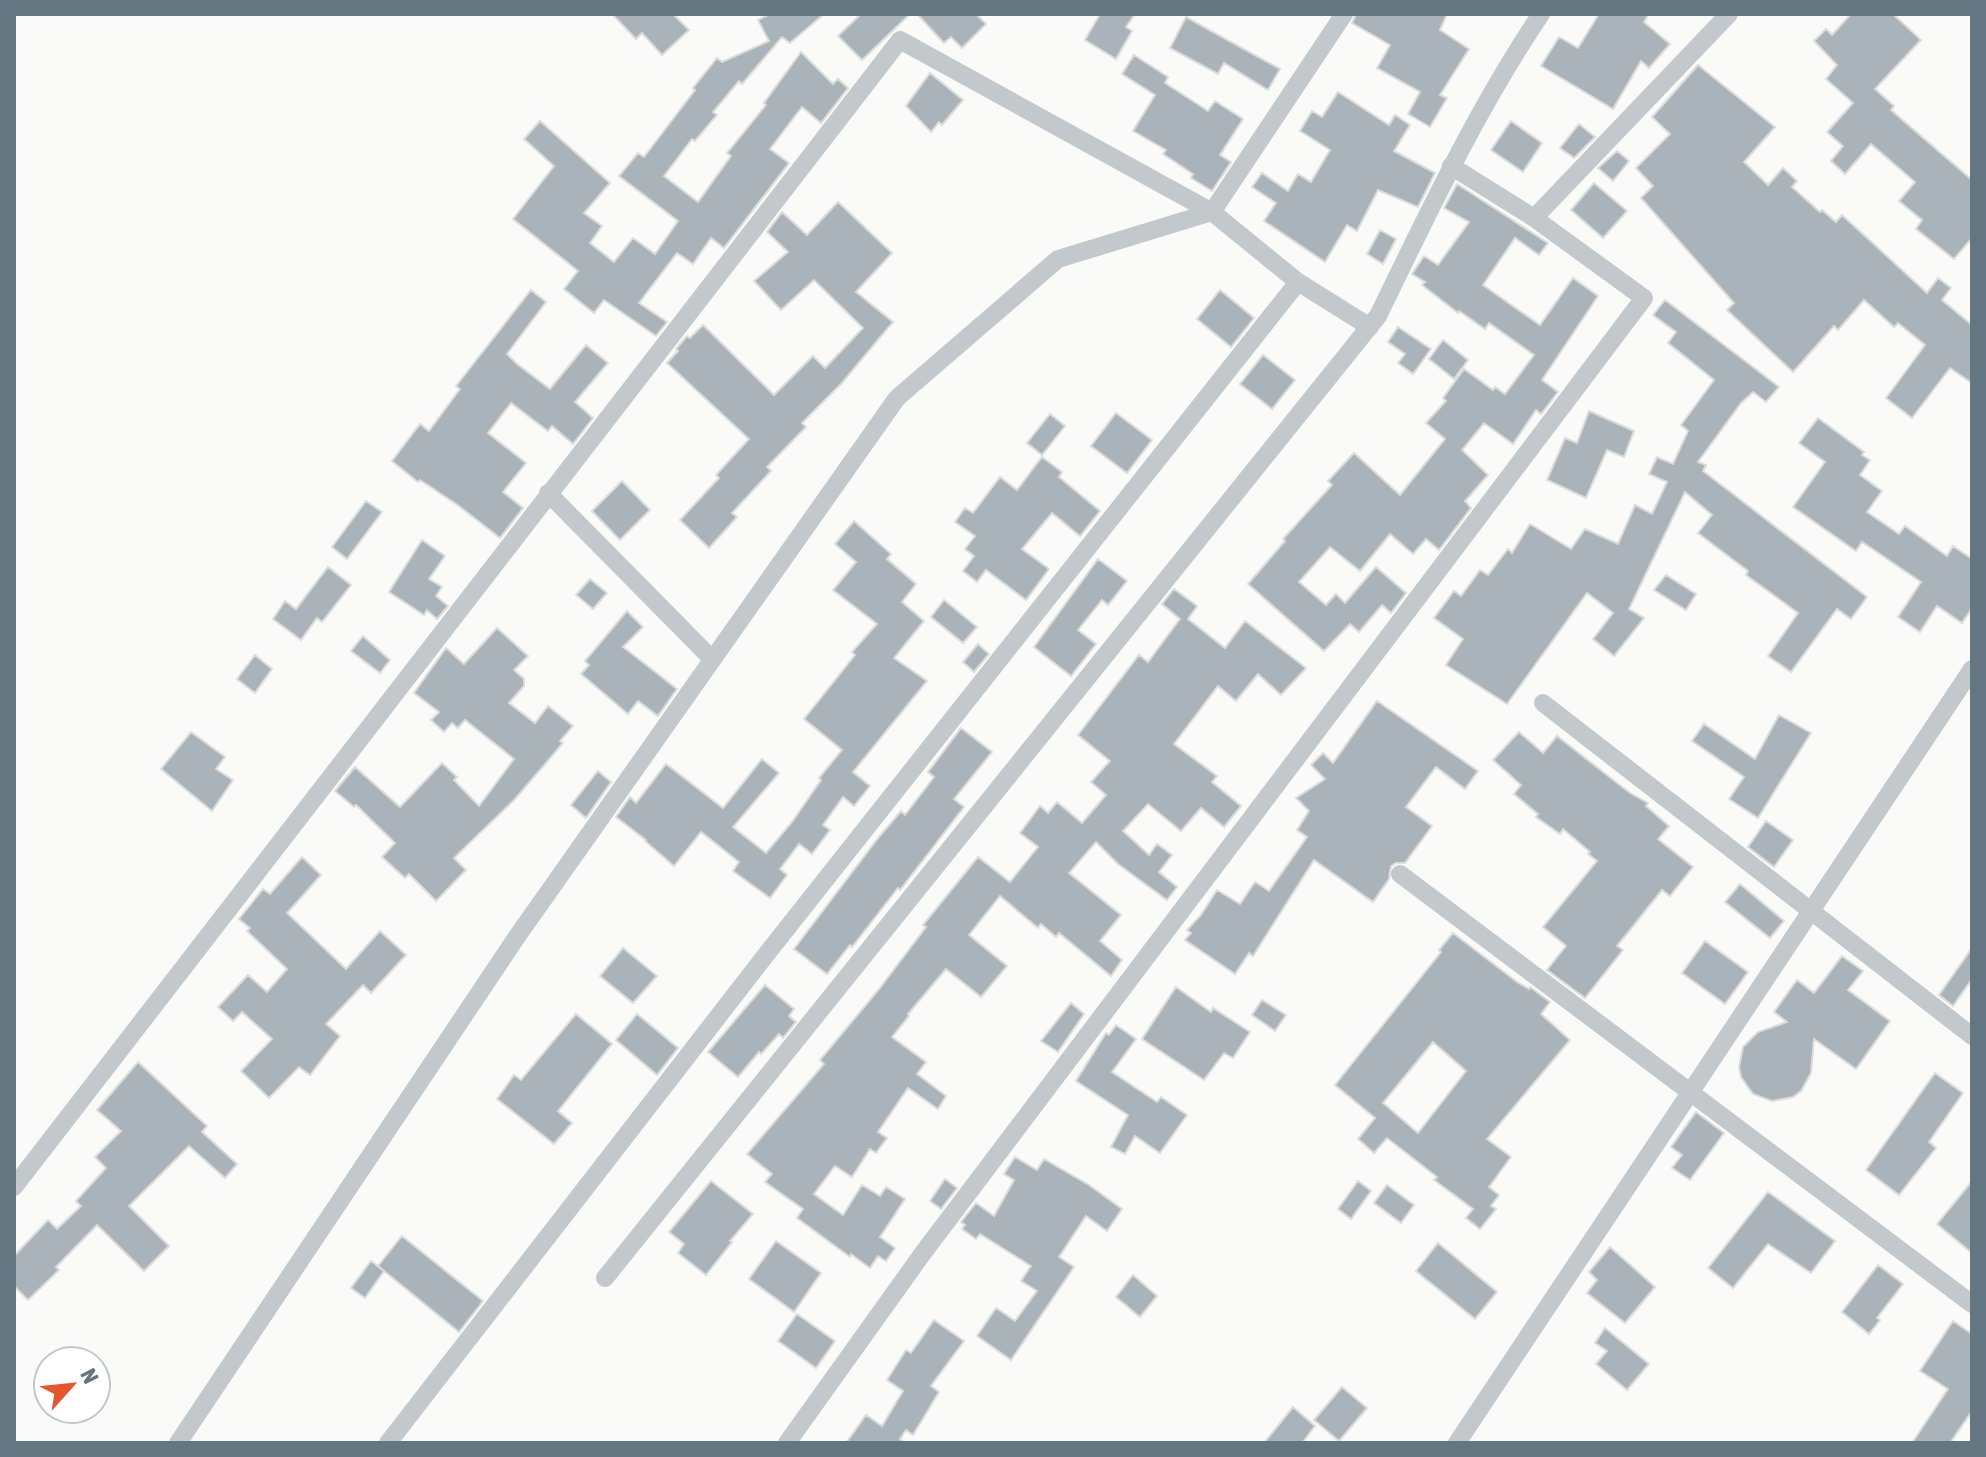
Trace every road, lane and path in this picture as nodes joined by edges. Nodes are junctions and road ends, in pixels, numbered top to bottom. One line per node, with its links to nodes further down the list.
1 (1344, 14): 5 (street)
2 (1541, 14): 4 (street)
3 (1729, 14): 6 (street)
4 (1451, 166): 6 (street); 8 (street)
5 (1212, 212): 7 (street); 9 (street); 10 (street)
6 (1534, 218): 22 (street)
7 (1298, 282): 8 (street); 21 (street)
8 (1370, 327): 18 (street)
9 (548, 493): 10 (street); 17 (street)
10 (712, 659): 20 (street)
11 (1972, 669): 14 (street)
12 (1543, 703): 14 (street)
13 (1400, 874): 16 (street)
14 (1809, 910): 15 (street); 16 (street)
15 (1972, 1036)
16 (1690, 1093): 19 (street); 23 (street)
17 (14, 1187)
18 (605, 1278)
19 (1972, 1304)
20 (178, 1443)
21 (388, 1443)
22 (787, 1443)
23 (1457, 1443)

